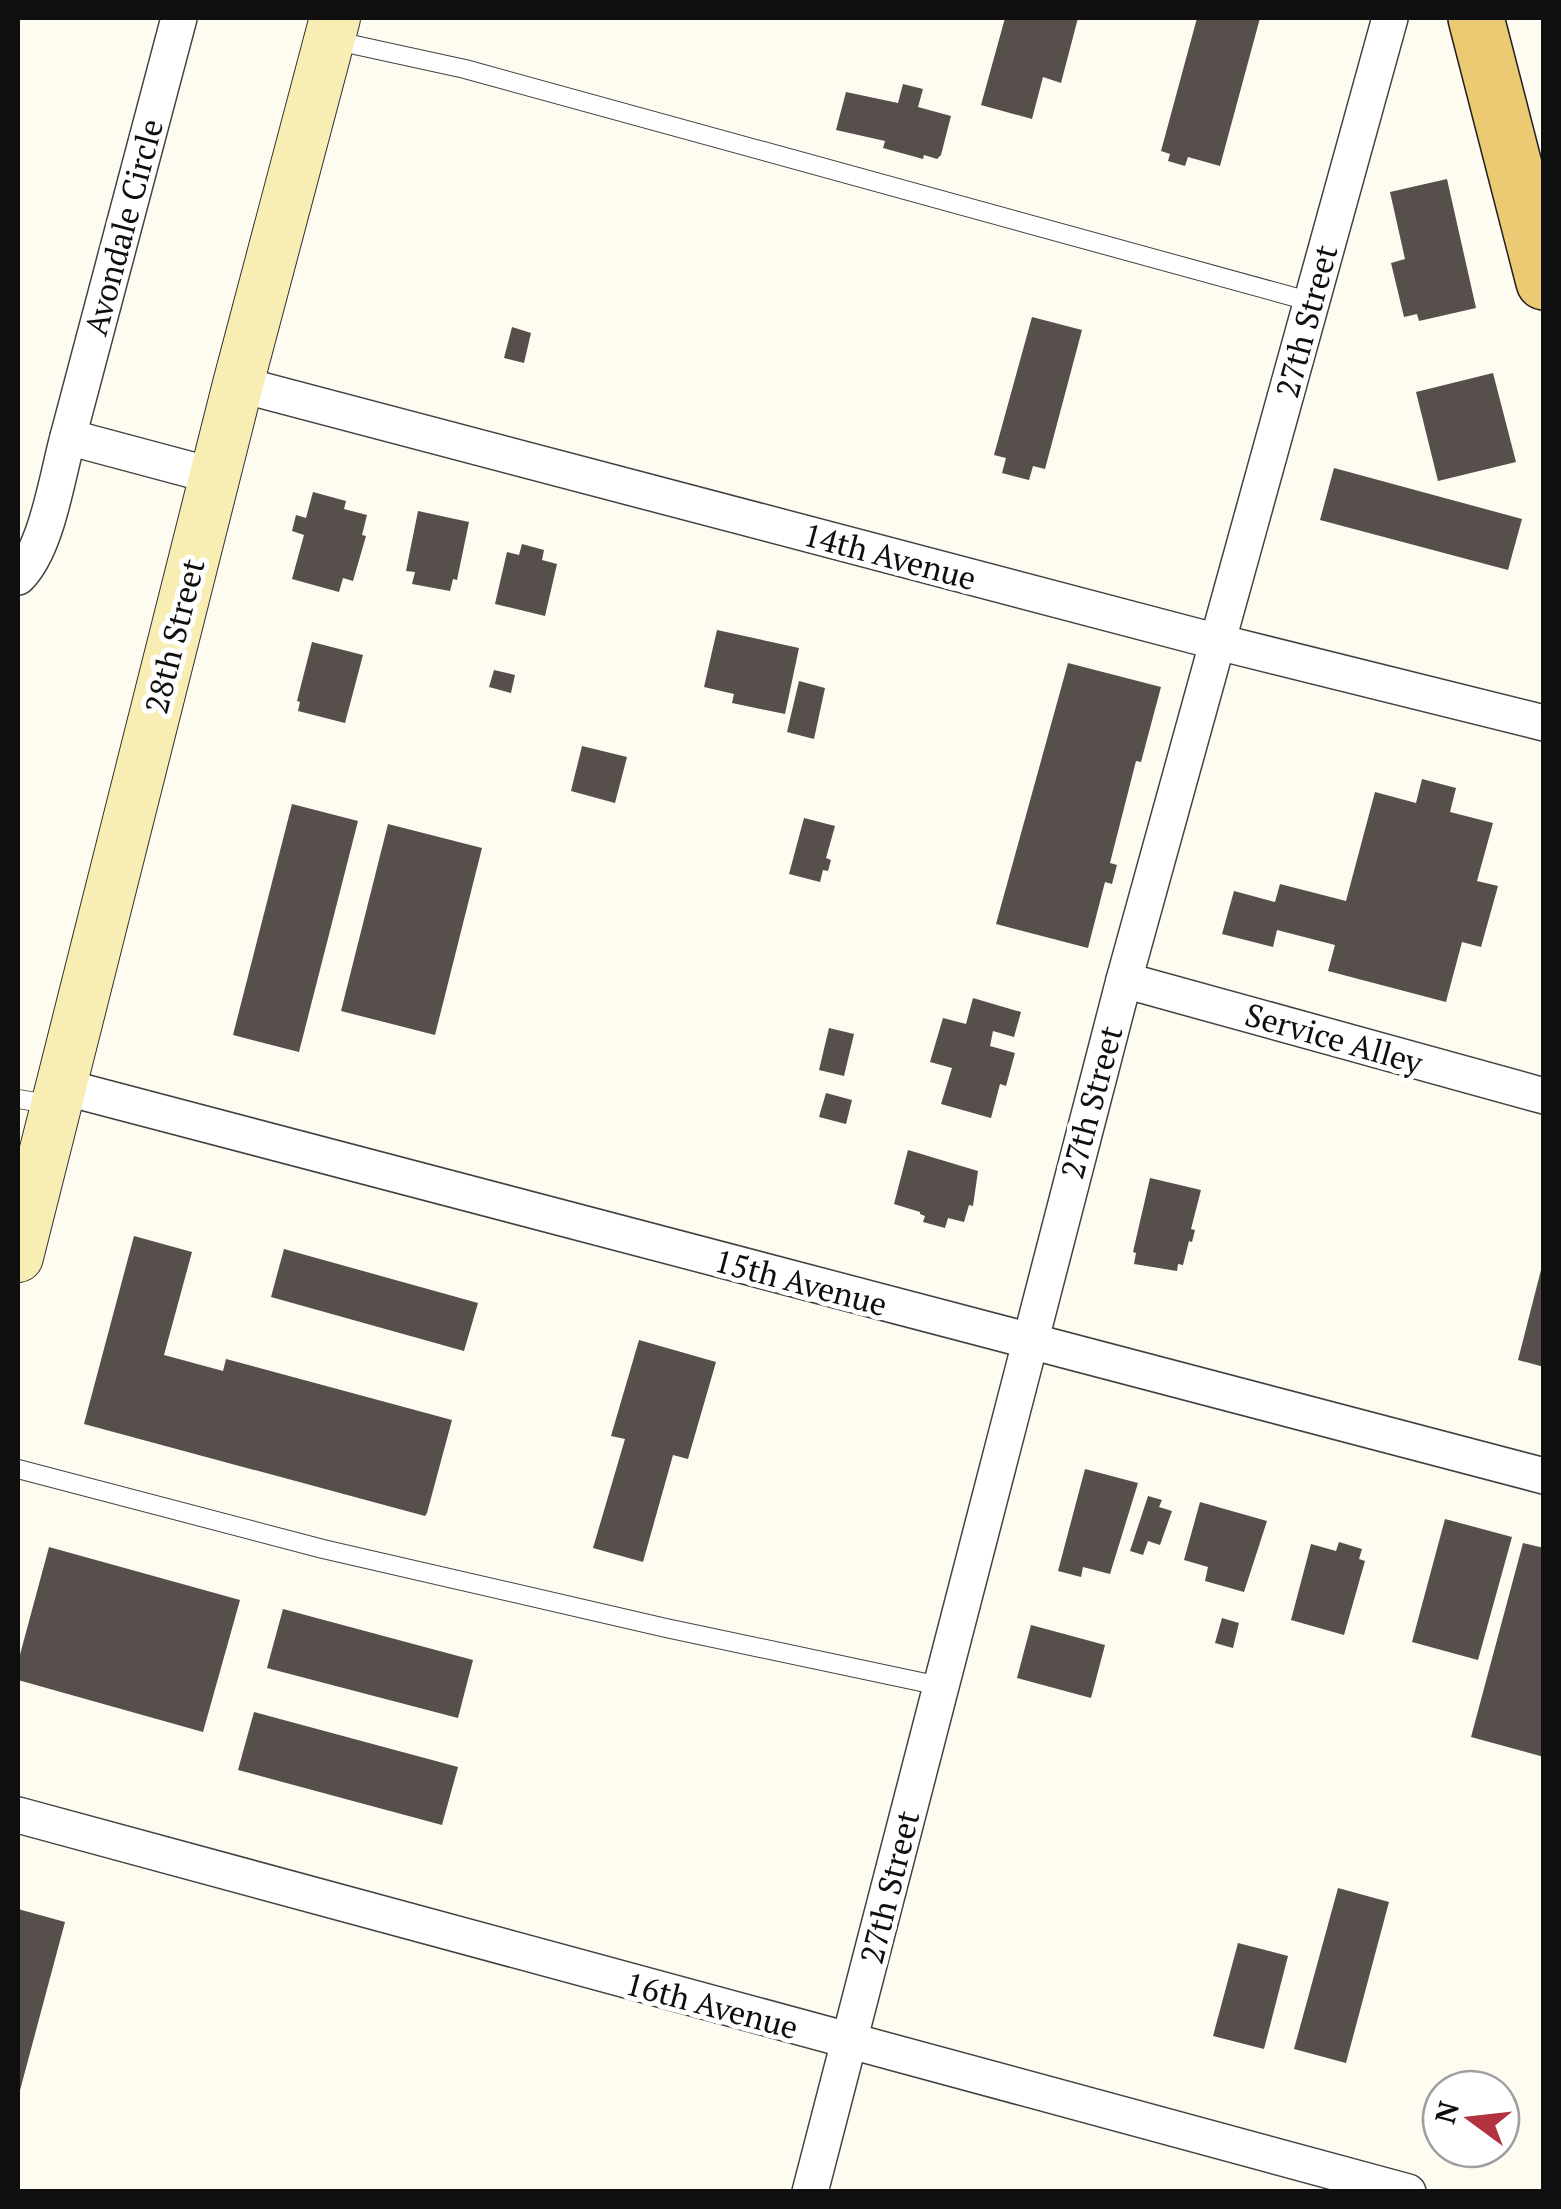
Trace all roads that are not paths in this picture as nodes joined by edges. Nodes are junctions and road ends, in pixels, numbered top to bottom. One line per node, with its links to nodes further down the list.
1 (179, 18): 8 (street, Avondale Circle)
2 (1390, 18): 6 (street, 27th Street)
3 (1476, 18): 5 (main road)
4 (332, 28): 6 (lane); 7 (main road, 28th Street)
5 (1544, 282)
6 (1312, 302): 11 (street, 27th Street)
7 (238, 384): 9 (main road, 28th Street); 11 (street, 14th Avenue)
8 (68, 437): 9 (street); 10 (street, Avondale Circle)
9 (214, 476): 15 (main road, 28th Street)
10 (18, 577)
11 (1218, 642): 12 (street, 14th Avenue); 13 (street, 27th Street)
12 (1544, 723)
13 (1124, 980): 14 (street, Service Alley); 17 (street, 27th Street)
14 (1544, 1096)
15 (44, 1097): 16 (main road, 28th Street); 17 (street, 15th Avenue)
16 (18, 1257)
17 (1027, 1342): 19 (street, 15th Avenue); 20 (street, 27th Street)
18 (18, 1469): 20 (lane)
19 (1544, 1476)
20 (940, 1686): 22 (street, 27th Street)
21 (18, 1815): 22 (street, 16th Avenue)
22 (850, 2042): 23 (street, 27th Street); 24 (street, 16th Avenue)
23 (810, 2192)
24 (1408, 2192)

